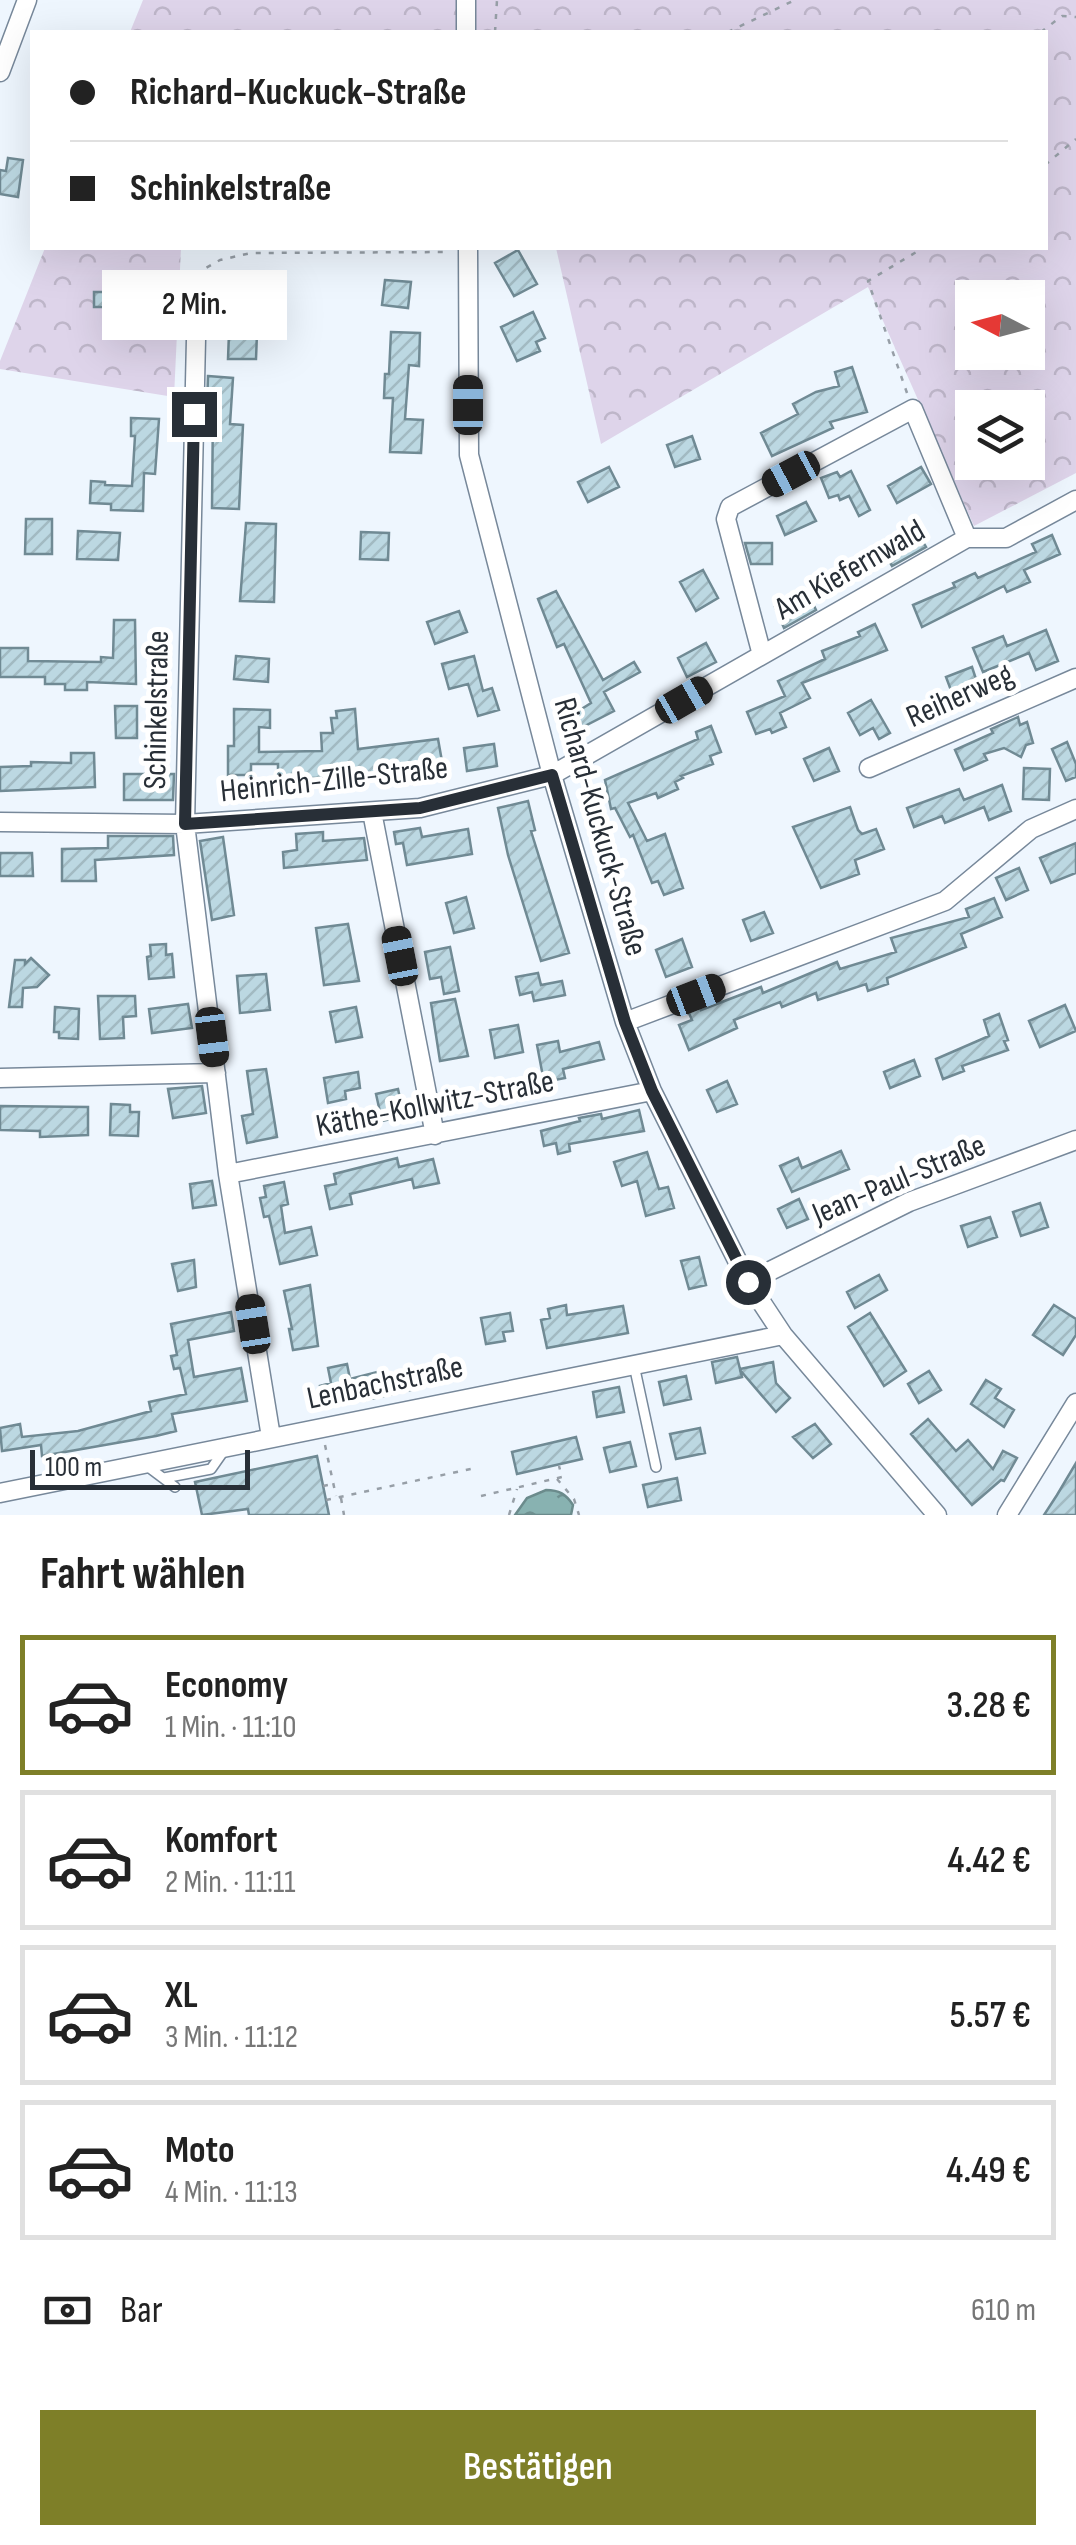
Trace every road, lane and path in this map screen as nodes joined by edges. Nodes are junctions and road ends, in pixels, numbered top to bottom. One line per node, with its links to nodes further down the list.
1 (27, 0): 10 (street)
2 (466, 0): 6 (street)
3 (496, 0): 7 (path)
4 (795, 0): 8 (path)
5 (1076, 17): 9 (path)
6 (466, 30)
7 (495, 30)
8 (732, 30)
9 (1044, 30)
10 (0, 72)
11 (1076, 139): 12 (path)
12 (1048, 163)
13 (468, 250): 15 (path); 23 (street, Richard-Kuckuck-Straße)
14 (920, 250): 17 (path)
15 (195, 314)
16 (196, 339): 27 (street, Schinkelstraße)
17 (912, 409): 19 (street, Am Kiefernwald); 20 (street, Am Kiefernwald)
18 (1076, 500): 19 (street, Am Kiefernwald)
19 (967, 538): 20 (street, Am Kiefernwald)
20 (762, 655): 23 (street, Am Kiefernwald)
21 (1076, 678): 22 (street, Reiherweg)
22 (868, 768)
23 (552, 775): 25 (street, Heinrich-Zille-Straße); 28 (street, Richard-Kuckuck-Straße)
24 (1076, 809): 28 (street)
25 (372, 812): 27 (street, Heinrich-Zille-Straße); 32 (street)
26 (0, 822): 27 (street, Heinrich-Zille-Straße)
27 (185, 824): 29 (street, Schinkelstraße)
28 (625, 1022): 31 (street, Richard-Kuckuck-Straße)
29 (216, 1073): 30 (street); 34 (street, Schinkelstraße)
30 (0, 1078)
31 (652, 1091): 32 (street, Käthe-Kollwitz-Straße); 35 (street, Richard-Kuckuck-Straße)
32 (435, 1135): 34 (street, Käthe-Kollwitz-Straße)
33 (1076, 1140): 35 (street, Jean-Paul-Straße)
34 (228, 1174): 39 (street, Schinkelstraße)
35 (748, 1282): 36 (street, Richard-Kuckuck-Straße)
36 (783, 1335): 37 (street, Lenbachstraße); 59 (street, Richard-Kuckuck-Straße)
37 (634, 1365): 39 (street, Lenbachstraße); 44 (lane)
38 (1076, 1403): 60 (street)
39 (271, 1437): 41 (street, Lenbachstraße)
40 (324, 1437): 48 (path)
41 (226, 1447): 42 (street, Lenbachstraße); 46 (lane)
42 (144, 1464): 46 (lane); 52 (street, Lenbachstraße)
43 (559, 1466): 47 (path)
44 (656, 1467)
45 (475, 1468): 54 (path)
46 (164, 1478): 50 (lane)
47 (556, 1478): 51 (path); 56 (path)
48 (333, 1483): 49 (path); 54 (path)
49 (323, 1486)
50 (175, 1487)
51 (517, 1488): 53 (path); 58 (path)
52 (0, 1493)
53 (481, 1496)
54 (338, 1497): 55 (path); 57 (path)
55 (326, 1500)
56 (578, 1514)
57 (344, 1515)
58 (509, 1515)
59 (936, 1515)
60 (1008, 1515)

